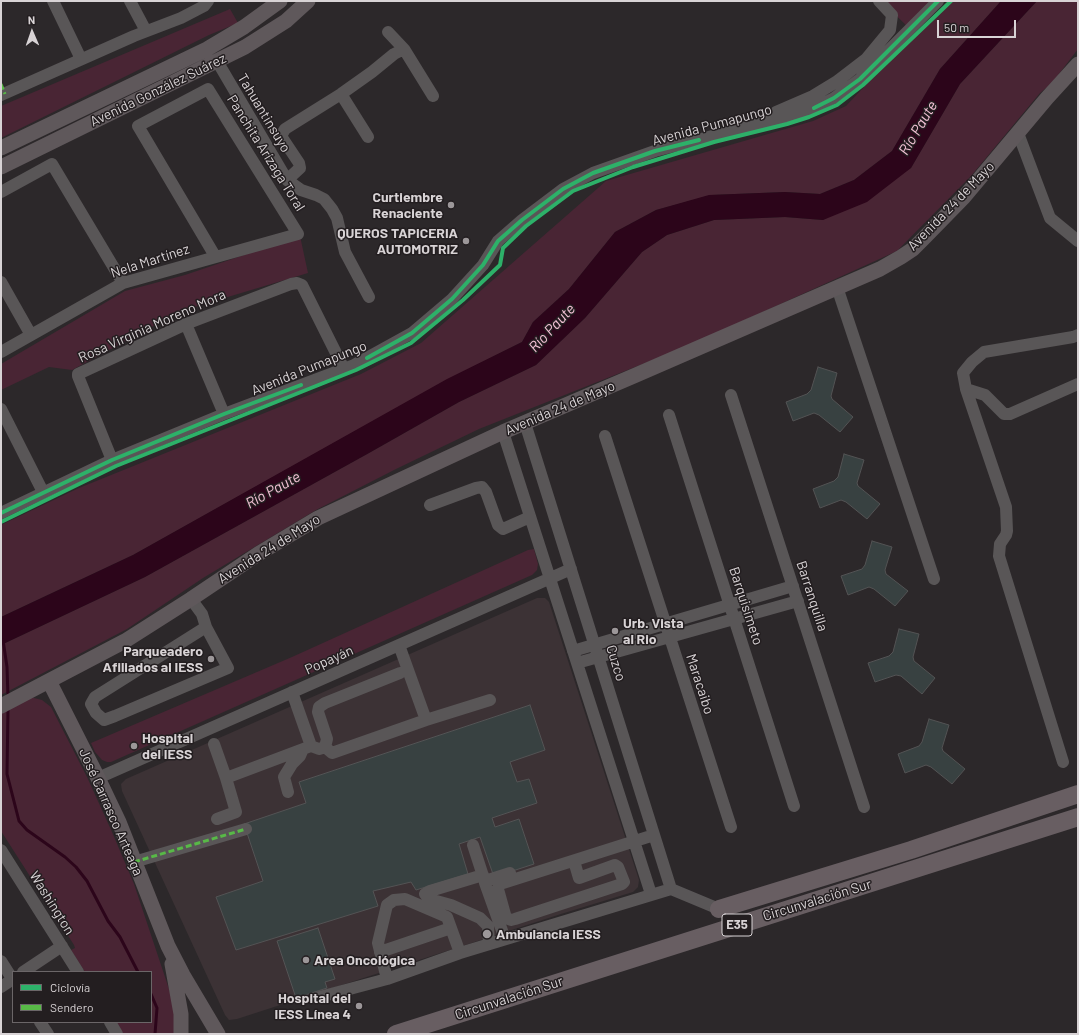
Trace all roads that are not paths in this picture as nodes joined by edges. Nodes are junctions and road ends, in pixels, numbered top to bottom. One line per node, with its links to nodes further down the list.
1 (53, 1): 11 (street)
2 (130, 1): 8 (street)
3 (280, 1): 19 (main road, Avenida González Suárez)
4 (308, 1): 12 (main road, Avenida González Suárez)
5 (879, 1): 20 (street)
6 (938, 1): 20 (street, Avenida Pumapungo)
7 (208, 2): 8 (street)
8 (146, 31): 11 (street)
9 (388, 32): 10 (street)
10 (404, 49): 15 (street); 16 (street)
11 (82, 59): 14 (street)
12 (217, 61): 21 (main road, Avenida González Suárez); 22 (street, Tahuantinsuyo)
13 (1078, 64): 17 (main road, Avenida 24 de Mayo)
14 (2, 91)
15 (341, 94): 18 (street); 22 (street)
16 (433, 96)
17 (1018, 133): 25 (street); 29 (main road, Avenida 24 de Mayo)
18 (368, 137)
19 (1, 148)
20 (655, 152): 35 (street, Avenida Pumapungo)
21 (1, 167)
22 (286, 180): 30 (street)
23 (1, 192): 28 (street)
24 (298, 234): 26 (street, Nela Martínez); 26 (street, Panchita Arízaga Toral)
25 (1078, 241)
26 (215, 256): 28 (street, Nela Martínez)
27 (1, 282): 32 (street)
28 (123, 283): 32 (street, Nela Martínez)
29 (837, 287): 42 (main road, Avenida 24 de Mayo); 52 (street)
30 (369, 297)
31 (186, 324): 35 (street, Rosa Virginia Moreno Mora); 40 (street); 45 (street, Rosa Virginia Moreno Mora)
32 (31, 335): 34 (street, Nela Martínez)
33 (1078, 335): 37 (street)
34 (1, 352)
35 (344, 369): 40 (street, Avenida Pumapungo)
36 (1078, 384): 37 (street)
37 (966, 388): 75 (street)
38 (731, 395): 53 (street, Barranquilla)
39 (1, 409): 46 (street)
40 (224, 414): 45 (street, Avenida Pumapungo)
41 (669, 415): 56 (street, Barquisimeto)
42 (525, 423): 43 (main road, Avenida 24 de Mayo); 50 (street, Cuzco)
43 (503, 432): 49 (street); 54 (main road, Avenida 24 de Mayo)
44 (605, 436): 58 (street, Maracaibo)
45 (112, 460): 46 (street, Avenida Pumapungo)
46 (43, 492): 48 (street, Avenida Pumapungo)
47 (430, 505): 49 (street)
48 (1, 513)
49 (530, 517): 51 (street)
50 (571, 569): 51 (street, Popayán); 62 (street, Cuzco)
51 (550, 578): 61 (street, Popayán); 63 (street)
52 (934, 579)
53 (793, 586): 55 (street, Barranquilla); 56 (street)
54 (191, 599): 59 (street); 67 (main road, Avenida 24 de Mayo)
55 (798, 600): 57 (street); 81 (street, Barranquilla)
56 (730, 605): 57 (street, Barquisimeto); 58 (street)
57 (734, 619): 60 (street); 80 (street, Barquisimeto)
58 (666, 624): 60 (street, Maracaibo); 62 (street)
59 (206, 627): 59 (street)
60 (670, 637): 64 (street); 84 (street, Maracaibo)
61 (399, 645): 68 (street, Popayán); 71 (street)
62 (594, 645): 63 (street); 64 (street, Cuzco)
63 (573, 651): 65 (street)
64 (598, 657): 65 (street); 86 (street, Cuzco)
65 (577, 663): 87 (street)
66 (400, 673): 73 (street)
67 (49, 681): 70 (main road, Avenida 24 de Mayo); 76 (main road, José Carrasco Arteaga)
68 (292, 692): 74 (street); 76 (street, Popayán)
69 (490, 700): 71 (street)
70 (1, 706)
71 (426, 720): 73 (street)
72 (214, 744): 77 (street)
73 (325, 747): 74 (street)
74 (307, 748): 77 (street); 78 (street)
75 (1063, 762)
76 (98, 778): 91 (main road, José Carrasco Arteaga)
77 (226, 778): 83 (street)
78 (288, 792)
79 (1078, 794): 98 (highway, Circunvalación Sur / E35)
80 (794, 806)
81 (864, 807)
82 (1078, 817): 120 (highway, Circunvalación Sur / E35)
83 (217, 819)
84 (731, 827)
85 (246, 829): 91 (street)
86 (654, 835): 87 (street); 95 (street, Cuzco)
87 (634, 841): 90 (street); 96 (street)
88 (473, 845): 94 (street)
89 (1, 850): 102 (street, Washington)
90 (574, 861): 93 (street); 97 (street)
91 (134, 862): 103 (main road, José Carrasco Arteaga)
92 (516, 871): 94 (street)
93 (579, 878): 97 (street); 97 (street)
94 (484, 879): 100 (street); 101 (street)
95 (671, 889): 96 (street); 98 (street)
96 (651, 894): 100 (street)
97 (586, 896)
98 (719, 909)
99 (451, 928): 104 (street); 104 (street); 105 (street)
100 (504, 939): 101 (street)
101 (490, 944): 105 (street)
102 (62, 946): 107 (street); 108 (street, Washington)
103 (168, 946): 118 (main road, José Carrasco Arteaga); 119 (main road, José Carrasco Arteaga)
104 (380, 952): 110 (street)
105 (460, 953): 110 (street)
106 (1, 962): 109 (street)
107 (24, 971)
108 (77, 971)
109 (12, 978)
110 (387, 979): 113 (street)
111 (12, 980): 112 (street)
112 (1, 987)
113 (316, 998)
114 (41, 1023): 116 (street)
115 (111, 1023): 117 (street)
116 (48, 1034)
117 (117, 1034)
118 (181, 1034)
119 (218, 1034)
120 (396, 1034)

